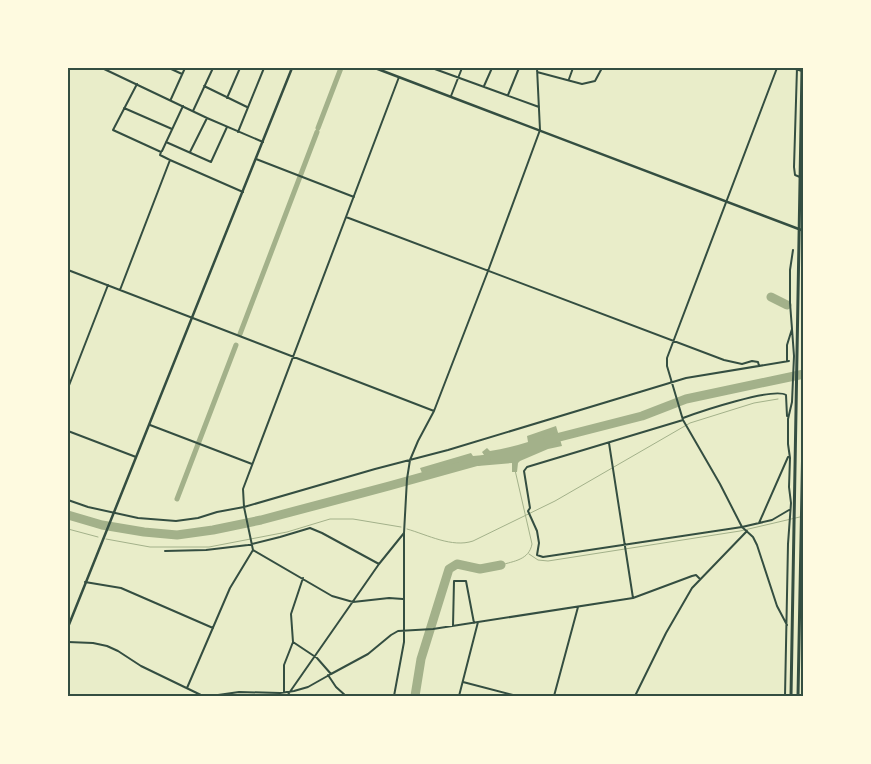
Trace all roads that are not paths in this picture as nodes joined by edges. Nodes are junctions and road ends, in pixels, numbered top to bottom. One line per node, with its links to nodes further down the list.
1 (102, 68): 27 (street)
2 (169, 68): 23 (street)
3 (185, 68): 23 (street)
4 (213, 68): 28 (street)
5 (240, 68): 32 (street)
6 (264, 68): 35 (street)
7 (292, 68): 45 (main road)
8 (377, 68): 24 (main road)
9 (433, 68): 25 (street)
10 (462, 68): 25 (street)
11 (492, 68): 29 (street)
12 (519, 68): 30 (street)
13 (537, 68): 21 (street)
14 (543, 68): 22 (street)
15 (573, 68): 26 (street)
16 (602, 68): 26 (street)
17 (777, 68): 53 (street)
18 (792, 68): 19 (street)
19 (797, 68): 20 (street); 50 (street)
20 (802, 69): 50 (highway)
21 (538, 72): 22 (street); 36 (street)
22 (541, 72): 26 (street)
23 (182, 74): 33 (street)
24 (399, 77): 31 (main road); 52 (street)
25 (458, 77): 29 (street); 31 (street)
26 (569, 80)
27 (137, 84): 33 (street); 37 (street)
28 (204, 86): 32 (street); 38 (street)
29 (484, 87): 30 (street)
30 (508, 95): 36 (street)
31 (451, 96): 42 (main road)
32 (227, 98): 35 (street)
33 (170, 100): 34 (street)
34 (183, 106): 38 (street); 41 (street)
35 (247, 107): 43 (street)
36 (539, 107): 42 (street)
37 (124, 108): 41 (street); 46 (street)
38 (193, 111): 39 (street)
39 (207, 118): 40 (street); 47 (street)
40 (228, 127): 43 (street); 47 (street)
41 (172, 129): 44 (street)
42 (540, 130): 53 (main road); 58 (street)
43 (238, 132): 45 (street)
44 (166, 142): 46 (street); 47 (street)
45 (262, 142): 49 (main road)
46 (161, 152): 48 (street)
47 (190, 152)
48 (170, 160): 51 (street); 60 (street)
49 (256, 160): 51 (main road); 52 (street)
50 (800, 177): 55 (highway)
51 (243, 192): 61 (main road)
52 (354, 197): 54 (street)
53 (726, 202): 55 (main road); 63 (street)
54 (346, 217): 58 (street); 65 (street)
55 (802, 230): 64 (highway)
56 (793, 250): 62 (street)
57 (68, 270): 59 (street)
58 (488, 271): 63 (street); 72 (street)
59 (108, 285): 60 (street); 69 (street)
60 (120, 290): 61 (street)
61 (192, 318): 65 (street); 75 (main road)
62 (792, 329): 64 (street); 66 (street)
63 (673, 342): 66 (street); 67 (street)
64 (795, 355): 70 (highway)
65 (293, 357): 72 (street); 81 (street)
66 (759, 366): 67 (street)
67 (672, 383): 74 (street); 80 (street)
68 (804, 383): 71 (highway)
69 (68, 388)
70 (794, 403): 73 (street); 129 (highway)
71 (802, 403): 130 (highway)
72 (434, 411): 80 (street)
73 (788, 419): 74 (street); 78 (street)
74 (683, 420): 77 (street); 87 (street)
75 (150, 425): 79 (main road); 81 (street)
76 (68, 431): 79 (street)
77 (610, 443): 91 (street); 91 (street)
78 (789, 455): 86 (street); 104 (street)
79 (136, 457): 85 (main road)
80 (410, 460): 83 (street); 89 (street)
81 (252, 464): 83 (street)
82 (68, 500): 85 (street)
83 (244, 507): 85 (street); 90 (street)
84 (789, 510): 86 (street)
85 (113, 513): 97 (main road)
86 (759, 523): 87 (street)
87 (742, 527): 88 (street); 91 (street)
88 (747, 531): 96 (street); 104 (street)
89 (404, 533): 94 (street); 99 (street)
90 (252, 544): 92 (street); 93 (street); 94 (street)
91 (624, 545): 98 (street)
92 (253, 550): 95 (street); 107 (street)
93 (165, 551)
94 (379, 564): 100 (street)
95 (304, 578): 100 (street); 110 (street)
96 (700, 579): 98 (street); 127 (street)
97 (85, 582): 106 (main road); 107 (street)
98 (633, 598): 101 (street)
99 (404, 599): 100 (street); 108 (street)
100 (353, 602): 111 (street)
101 (578, 607): 102 (street); 126 (street)
102 (478, 622): 103 (street); 115 (street)
103 (474, 623): 105 (street); 105 (street)
104 (787, 625): 113 (street)
105 (453, 626): 108 (street)
106 (68, 627)
107 (213, 628): 116 (street)
108 (403, 632): 112 (street); 123 (street)
109 (68, 642): 116 (street)
110 (294, 642): 111 (street); 118 (street)
111 (314, 657): 112 (street); 117 (street)
112 (330, 675): 117 (street); 122 (street)
113 (784, 681): 114 (street); 128 (street)
114 (789, 681)
115 (463, 682): 124 (street); 125 (street)
116 (187, 688): 119 (street)
117 (290, 691): 118 (street); 121 (street)
118 (284, 692): 120 (street)
119 (203, 696)
120 (211, 696)
121 (287, 696)
122 (346, 696)
123 (394, 696)
124 (459, 696)
125 (517, 696)
126 (554, 696)
127 (635, 696)
128 (785, 696)
129 (791, 696)
130 (798, 696)

